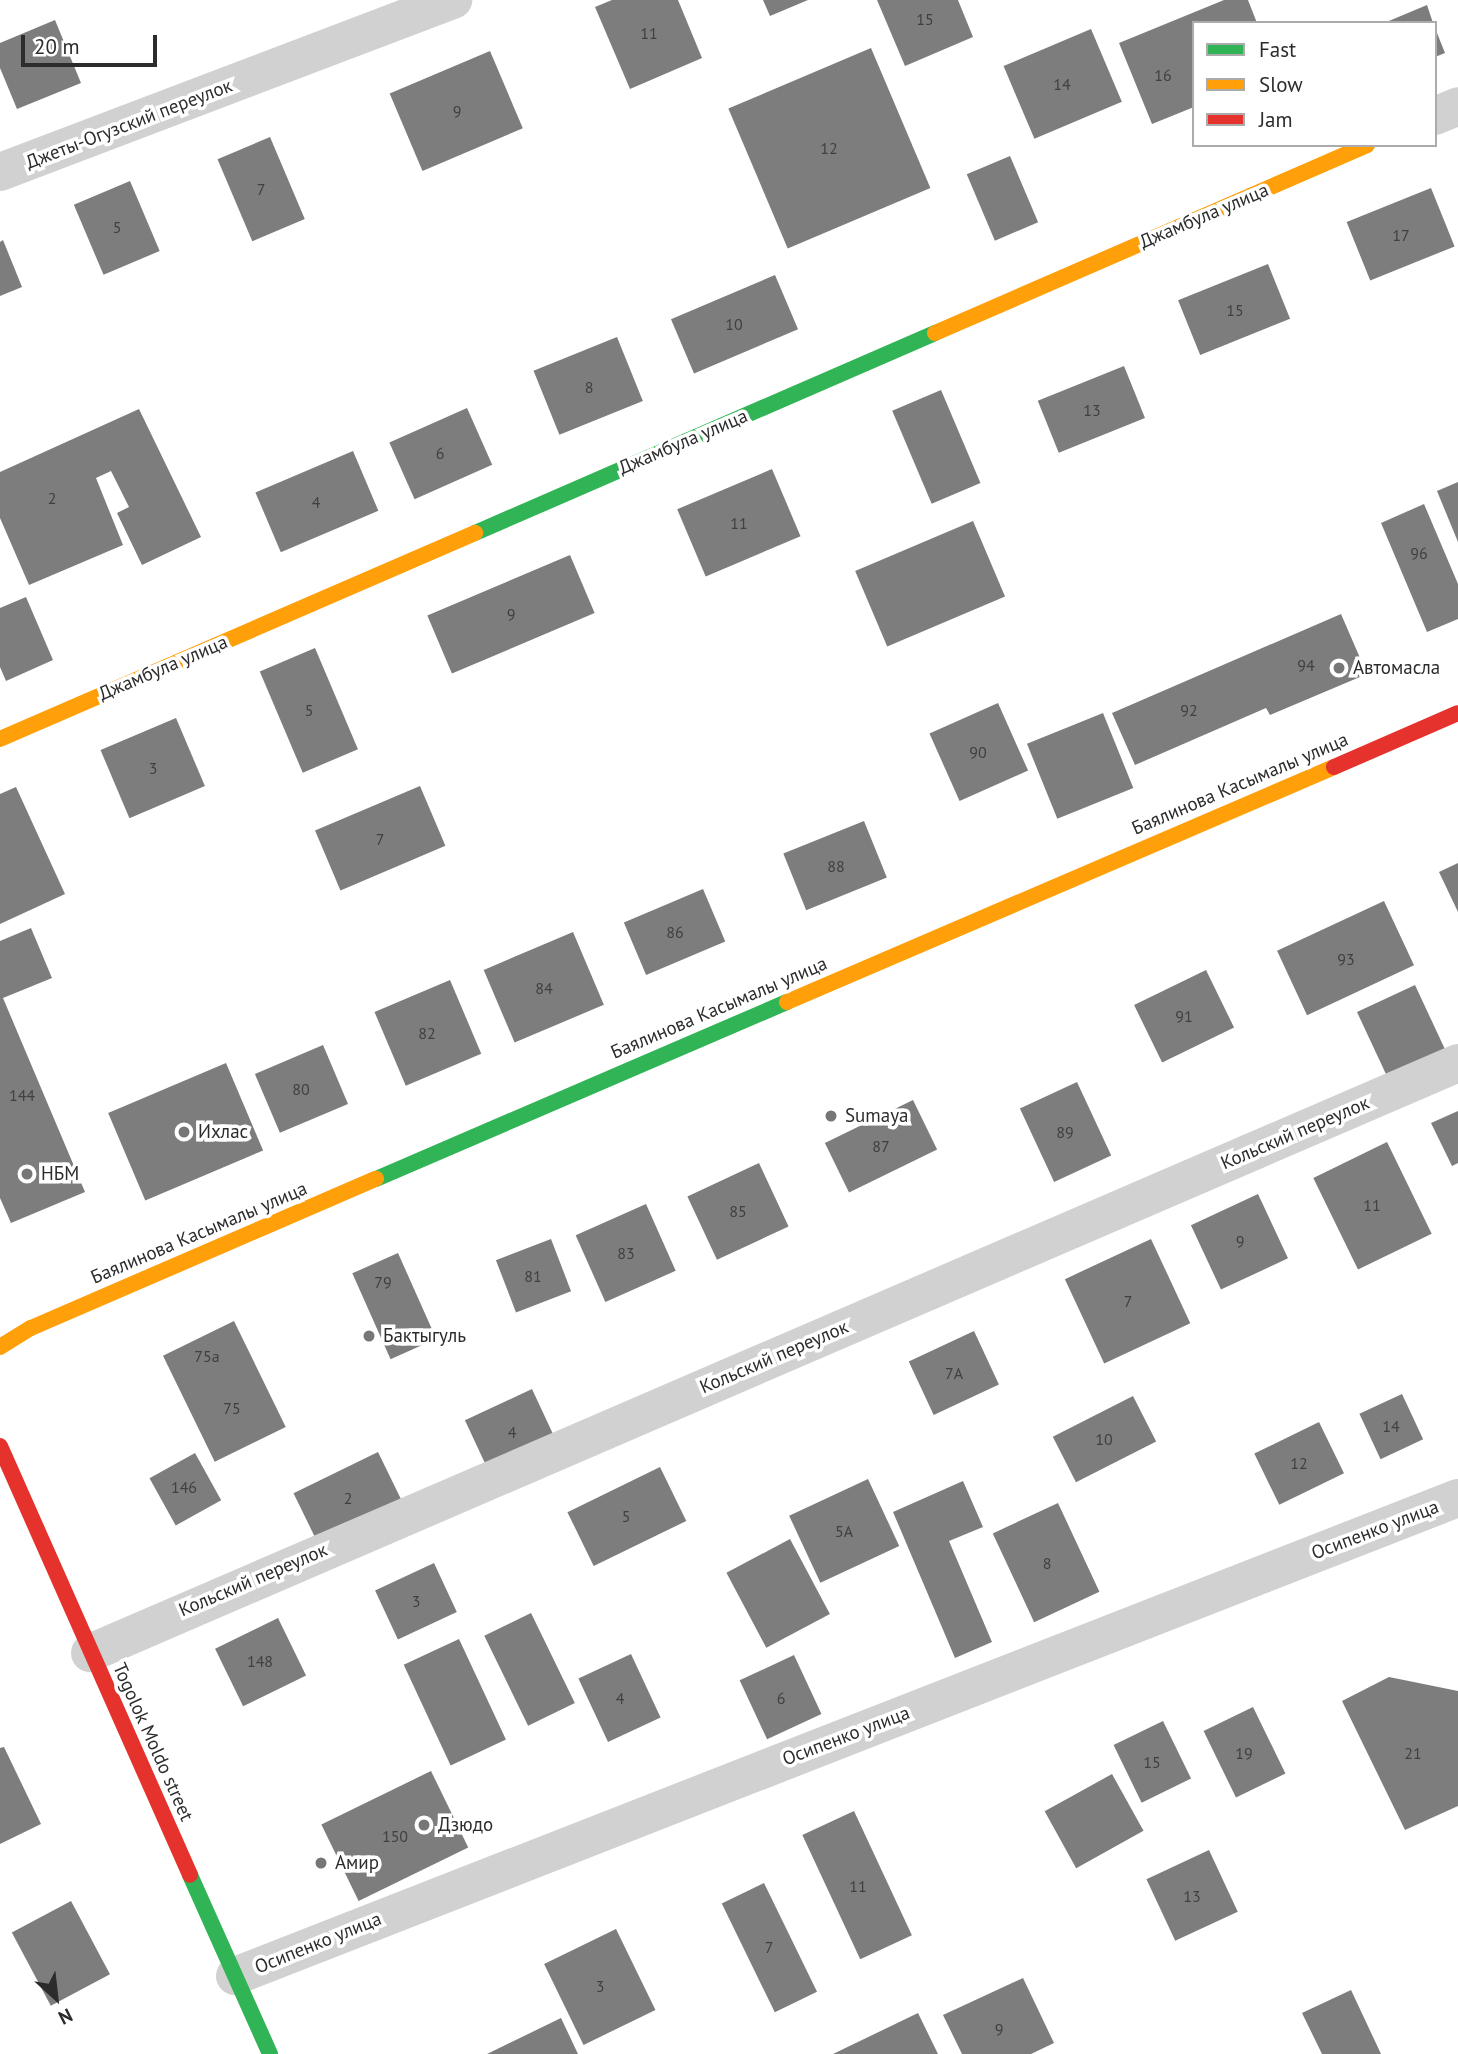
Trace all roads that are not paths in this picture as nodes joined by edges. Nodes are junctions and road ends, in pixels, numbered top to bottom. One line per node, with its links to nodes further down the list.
1 (453, 0): 5 (street, Джеты-Огузский переулок)
2 (1458, 106): 3 (street)
3 (1437, 115)
4 (1362, 147): 7 (main road, Джамбула улица)
5 (0, 172)
6 (1458, 713): 9 (main road, Баялинова Касымалы улица)
7 (0, 739)
8 (1458, 1063): 12 (street, Кольский переулок)
9 (0, 1347)
10 (0, 1446): 12 (main road, Togolok Moldo street)
11 (1458, 1498): 13 (street, Осипенко улица)
12 (90, 1653): 13 (main road, Togolok Moldo street)
13 (235, 1976): 14 (main road, Togolok Moldo street)
14 (270, 2054)

